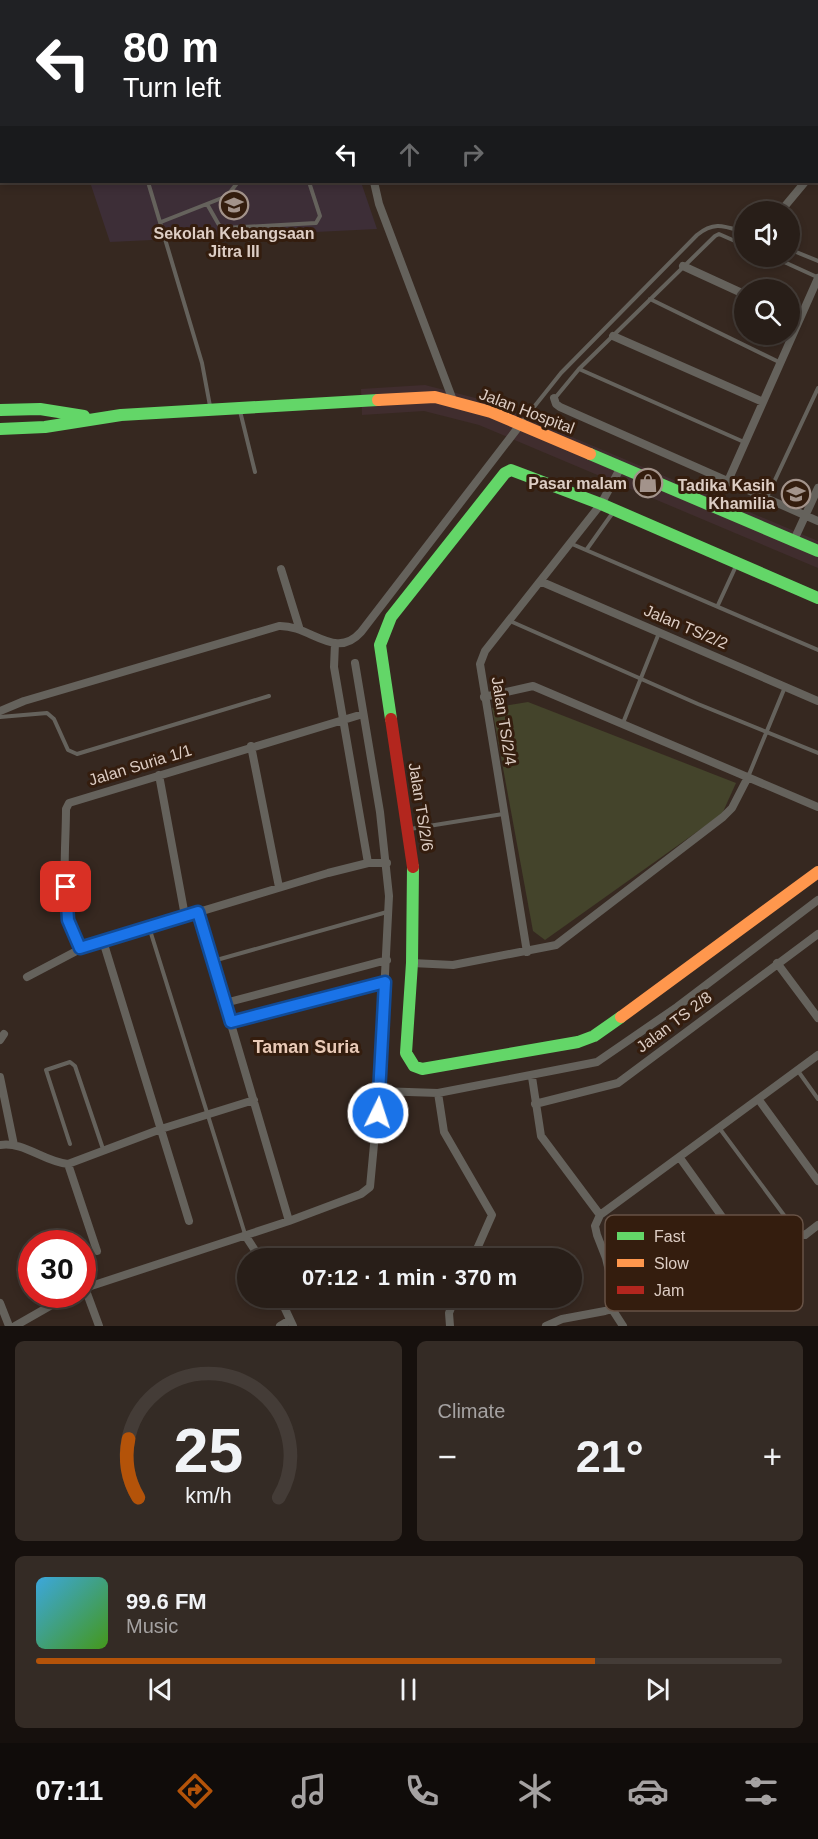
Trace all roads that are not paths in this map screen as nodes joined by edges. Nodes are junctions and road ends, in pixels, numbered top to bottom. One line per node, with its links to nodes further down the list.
1 (148, 183): 8 (lane)
2 (237, 183): 7 (lane)
3 (309, 183): 7 (lane)
4 (374, 183): 26 (street)
5 (804, 183): 6 (street)
6 (789, 201)
7 (207, 204): 8 (lane)
8 (161, 222): 29 (lane)
9 (734, 229): 31 (lane)
10 (734, 241): 13 (lane)
11 (800, 254): 12 (lane)
12 (818, 261)
13 (684, 266): 16 (street); 17 (lane)
14 (794, 267): 15 (lane)
15 (818, 278): 18 (street)
16 (734, 289)
17 (650, 299): 19 (lane); 21 (lane)
18 (800, 315)
19 (613, 336): 22 (lane); 25 (street)
20 (787, 345): 21 (street)
21 (780, 363): 25 (street)
22 (579, 369): 24 (lane); 33 (lane)
23 (818, 388): 38 (lane)
24 (554, 399): 36 (street)
25 (763, 402): 33 (street)
26 (454, 403): 28 (street, Jalan Hospital); 31 (street, Jalan Hospital)
27 (0, 410): 30 (street, Jalan Hospital)
28 (240, 410): 29 (street, Jalan Hospital); 35 (lane)
29 (210, 412): 30 (street, Jalan Hospital)
30 (97, 418): 32 (street, Jalan Hospital)
31 (520, 425): 34 (street, Jalan Hospital); 55 (street)
32 (0, 429)
33 (745, 443): 36 (street)
34 (621, 467): 39 (street, Jalan TS/2/4); 43 (street, Jalan Hospital)
35 (255, 472)
36 (728, 481): 38 (street)
37 (818, 488): 41 (street)
38 (767, 497): 41 (street)
39 (601, 504): 40 (street, Jalan TS/2/6); 44 (street, Jalan TS/2/4); 75 (street, Jalan TS/2/6)
40 (614, 510): 45 (lane); 47 (street, Jalan TS/2/6)
41 (806, 516): 42 (street); 43 (street)
42 (818, 521)
43 (794, 540): 46 (street, Jalan Hospital)
44 (571, 543): 45 (lane); 49 (street, Jalan TS/2/4)
45 (587, 549): 51 (lane)
46 (818, 551)
47 (737, 563): 50 (street, Jalan TS/2/6); 51 (lane)
48 (281, 569): 53 (street)
49 (542, 582): 52 (street, Jalan TS/2/4); 54 (street, Jalan TS/2/2)
50 (818, 598)
51 (718, 605): 56 (lane)
52 (510, 621): 58 (lane); 61 (street, Jalan TS/2/4)
53 (299, 627): 55 (street); 63 (street)
54 (660, 632): 58 (lane); 59 (street, Jalan TS/2/2)
55 (335, 643): 66 (street)
56 (818, 650)
57 (355, 663): 64 (street)
58 (641, 677): 67 (lane); 68 (lane)
59 (785, 687): 62 (street, Jalan TS/2/2); 68 (lane)
60 (269, 696): 65 (lane)
61 (484, 697): 67 (street); 74 (street, Jalan TS/2/4)
62 (818, 701)
63 (0, 711)
64 (363, 714): 66 (street, Jalan Suria 1/1); 77 (street)
65 (0, 717)
66 (344, 718): 69 (street, Jalan Suria 1/1); 76 (street)
67 (623, 724): 72 (street)
68 (767, 731): 70 (lane); 72 (lane)
69 (251, 746): 71 (street, Jalan Suria 1/1); 79 (street)
70 (818, 753)
71 (159, 775): 83 (street); 87 (street, Jalan Suria 1/1)
72 (748, 777): 73 (street); 88 (street)
73 (818, 807)
74 (504, 814): 75 (lane); 88 (street, Jalan TS/2/4)
75 (409, 829): 91 (street, Jalan TS/2/6)
76 (368, 862): 77 (street); 79 (street)
77 (387, 863): 81 (street)
78 (818, 872): 91 (street, Jalan TS/2/6)
79 (279, 887): 82 (street)
80 (818, 900): 101 (street)
81 (390, 911): 89 (street); 90 (lane)
82 (198, 912): 83 (street); 90 (street)
83 (185, 916): 84 (street)
84 (149, 927): 86 (street); 108 (lane)
85 (818, 934): 92 (street, Jalan TS 2/8)
86 (103, 941): 87 (street); 110 (street)
87 (80, 948): 93 (street)
88 (527, 952): 91 (street)
89 (387, 960): 94 (street); 95 (street)
90 (212, 961): 95 (street)
91 (412, 963)
92 (777, 963): 96 (street); 107 (street, Jalan TS 2/8)
93 (27, 977)
94 (385, 982): 97 (street); 102 (street)
95 (225, 1003): 97 (street)
96 (818, 1018)
97 (231, 1022): 105 (street)
98 (818, 1055): 99 (street)
99 (798, 1070): 104 (lane); 106 (street)
100 (0, 1077): 113 (street)
101 (532, 1077): 103 (street); 107 (street)
102 (380, 1091): 103 (street); 122 (street)
103 (438, 1093): 127 (street)
104 (818, 1098)
105 (254, 1100): 108 (street); 122 (street)
106 (759, 1100): 109 (street); 117 (street)
107 (535, 1104): 118 (street)
108 (206, 1115): 110 (street); 124 (lane)
109 (720, 1128): 115 (street); 120 (lane)
110 (161, 1129): 114 (street); 121 (street)
111 (70, 1144): 114 (lane)
112 (0, 1145): 113 (street)
113 (15, 1145): 116 (street)
114 (103, 1149): 116 (street)
115 (680, 1158): 118 (street); 119 (street)
116 (68, 1164): 128 (street)
117 (818, 1180)
118 (600, 1215): 129 (street)
119 (721, 1215)
120 (784, 1215)
121 (189, 1221)
122 (289, 1221): 124 (street)
123 (818, 1225): 125 (street)
124 (245, 1235): 126 (street); 130 (street)
125 (803, 1235)
126 (253, 1248)
127 (477, 1248)
128 (97, 1251)
129 (605, 1255)
130 (96, 1284)
131 (0, 1303): 139 (street)
132 (46, 1308): 140 (street)
133 (92, 1308): 141 (street)
134 (285, 1308): 138 (street)
135 (451, 1308): 143 (street)
136 (605, 1309): 144 (street)
137 (615, 1311): 145 (street)
138 (292, 1323): 142 (street)
139 (9, 1326)
140 (15, 1326)
141 (99, 1326)
142 (280, 1326)
143 (450, 1326)
144 (546, 1326)
145 (623, 1326)

